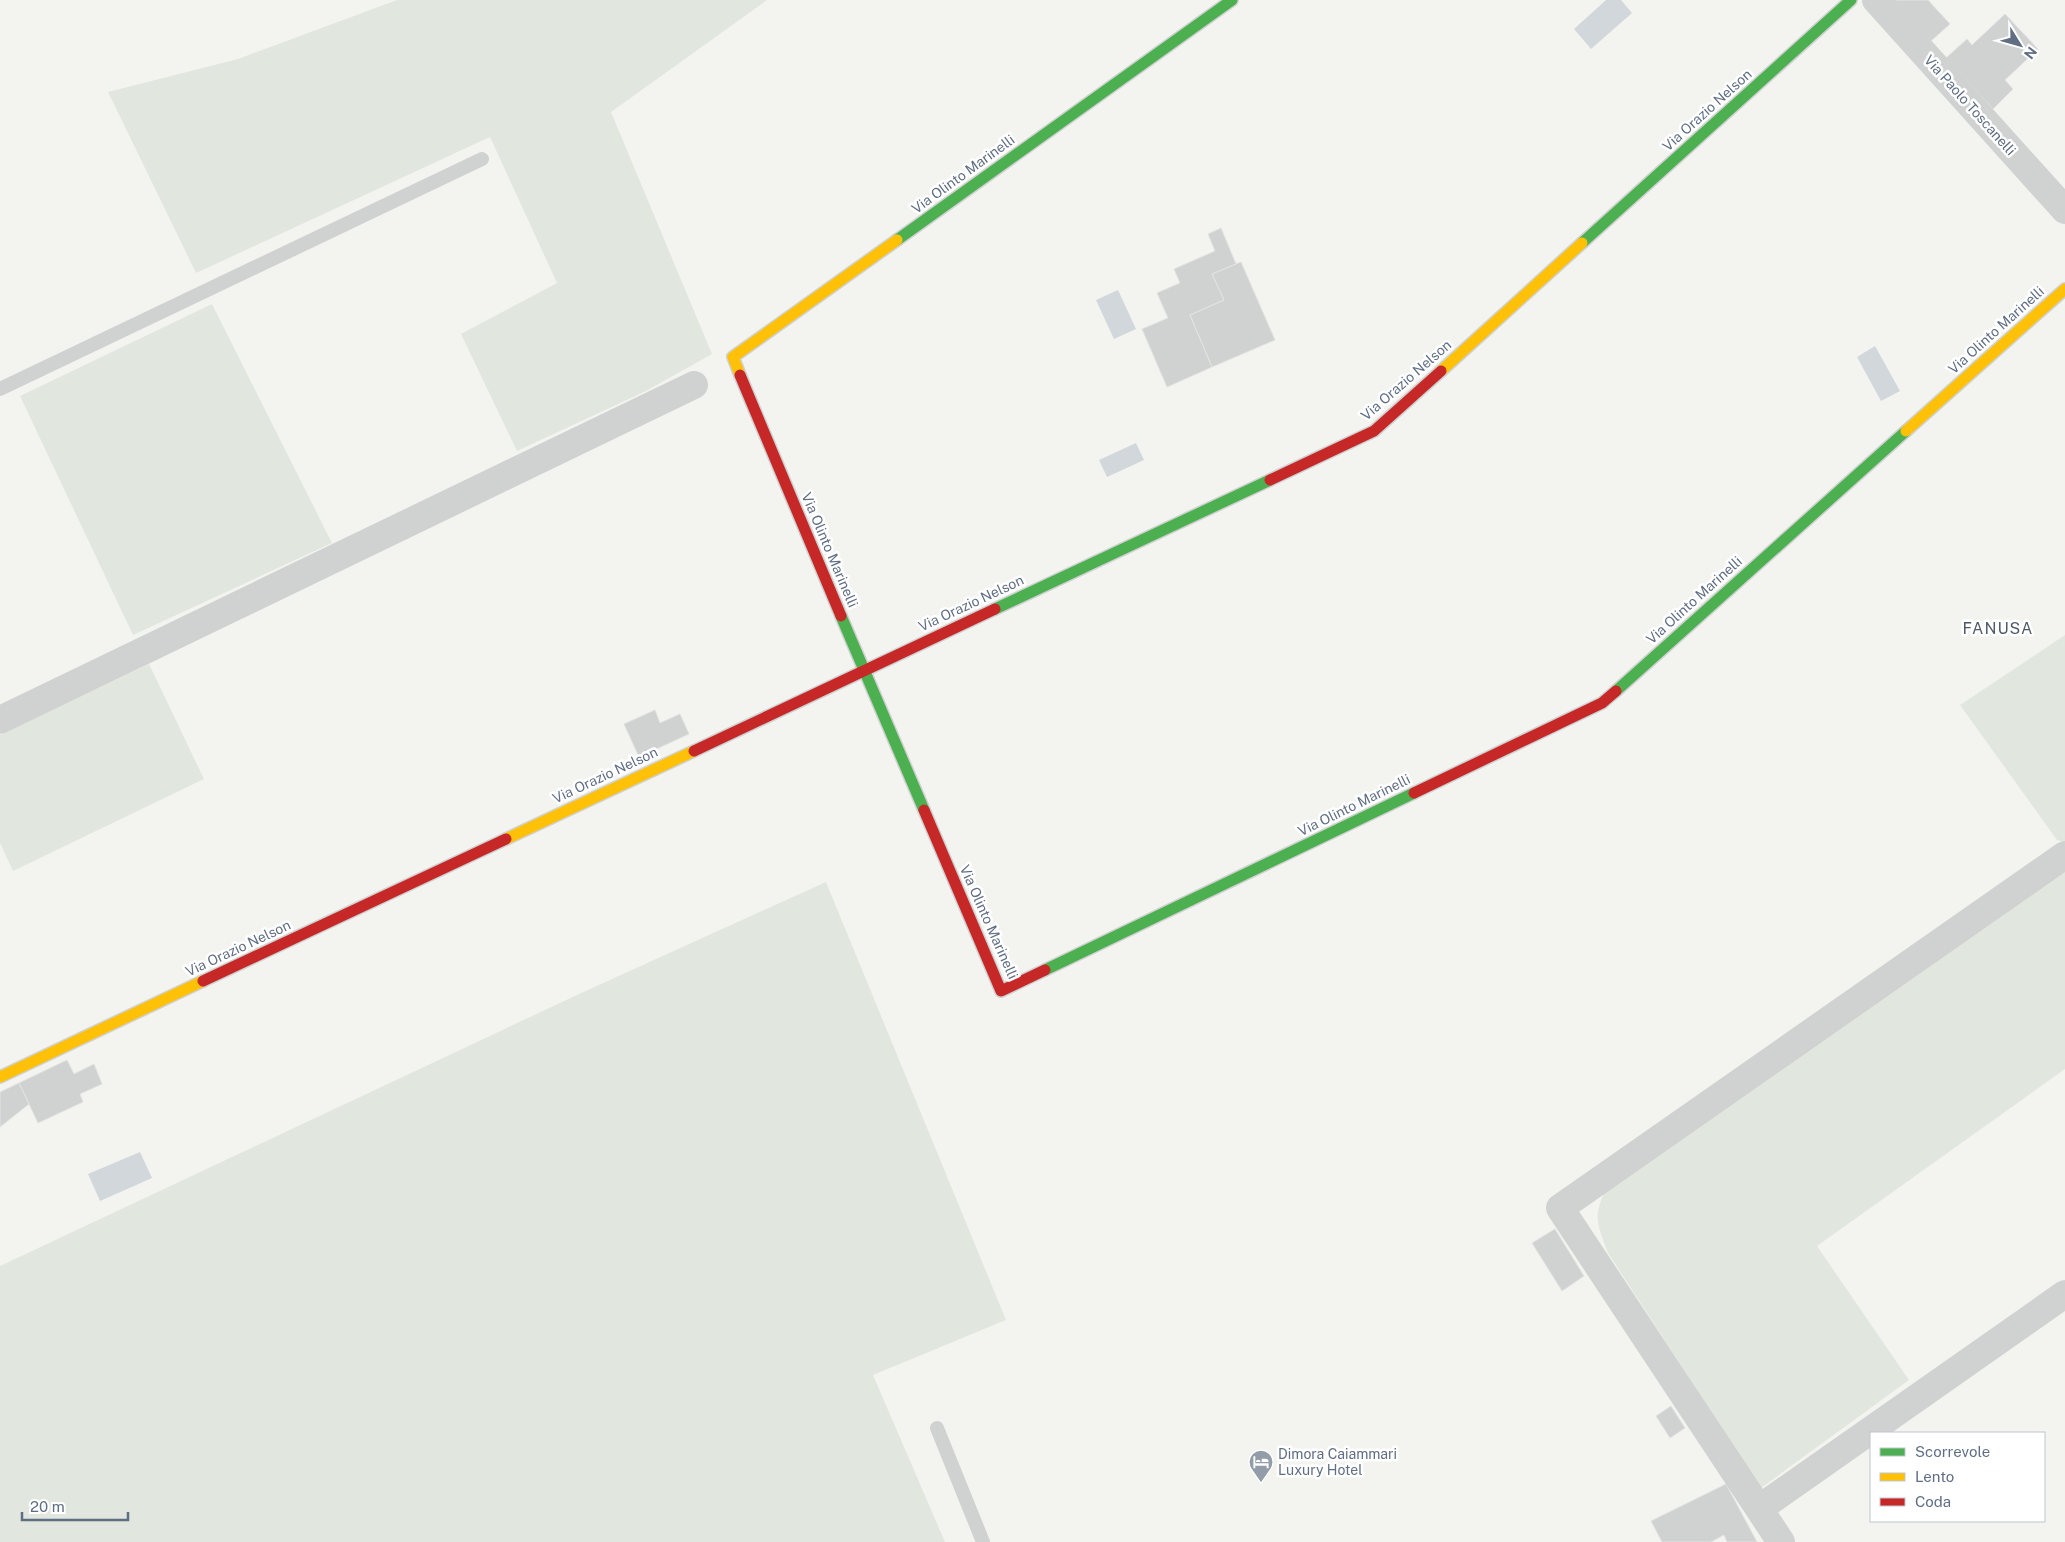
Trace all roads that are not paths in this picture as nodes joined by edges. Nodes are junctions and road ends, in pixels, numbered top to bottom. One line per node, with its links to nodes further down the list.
1 (1232, 0): 9 (street, Via Olinto Marinelli)
2 (1851, 0): 9 (street, Via Orazio Nelson)
3 (1876, 0): 5 (street, Via Paolo Toscanelli)
4 (482, 159): 8 (lane)
5 (2065, 210)
6 (2065, 289): 9 (street, Via Olinto Marinelli)
7 (694, 385): 10 (street)
8 (0, 389)
9 (864, 670): 12 (street, Via Orazio Nelson)
10 (0, 720)
11 (2065, 856): 15 (street)
12 (0, 1077)
13 (2065, 1294): 15 (street)
14 (937, 1428): 16 (lane)
15 (1760, 1508): 17 (street)
16 (983, 1542)
17 (1781, 1542)

